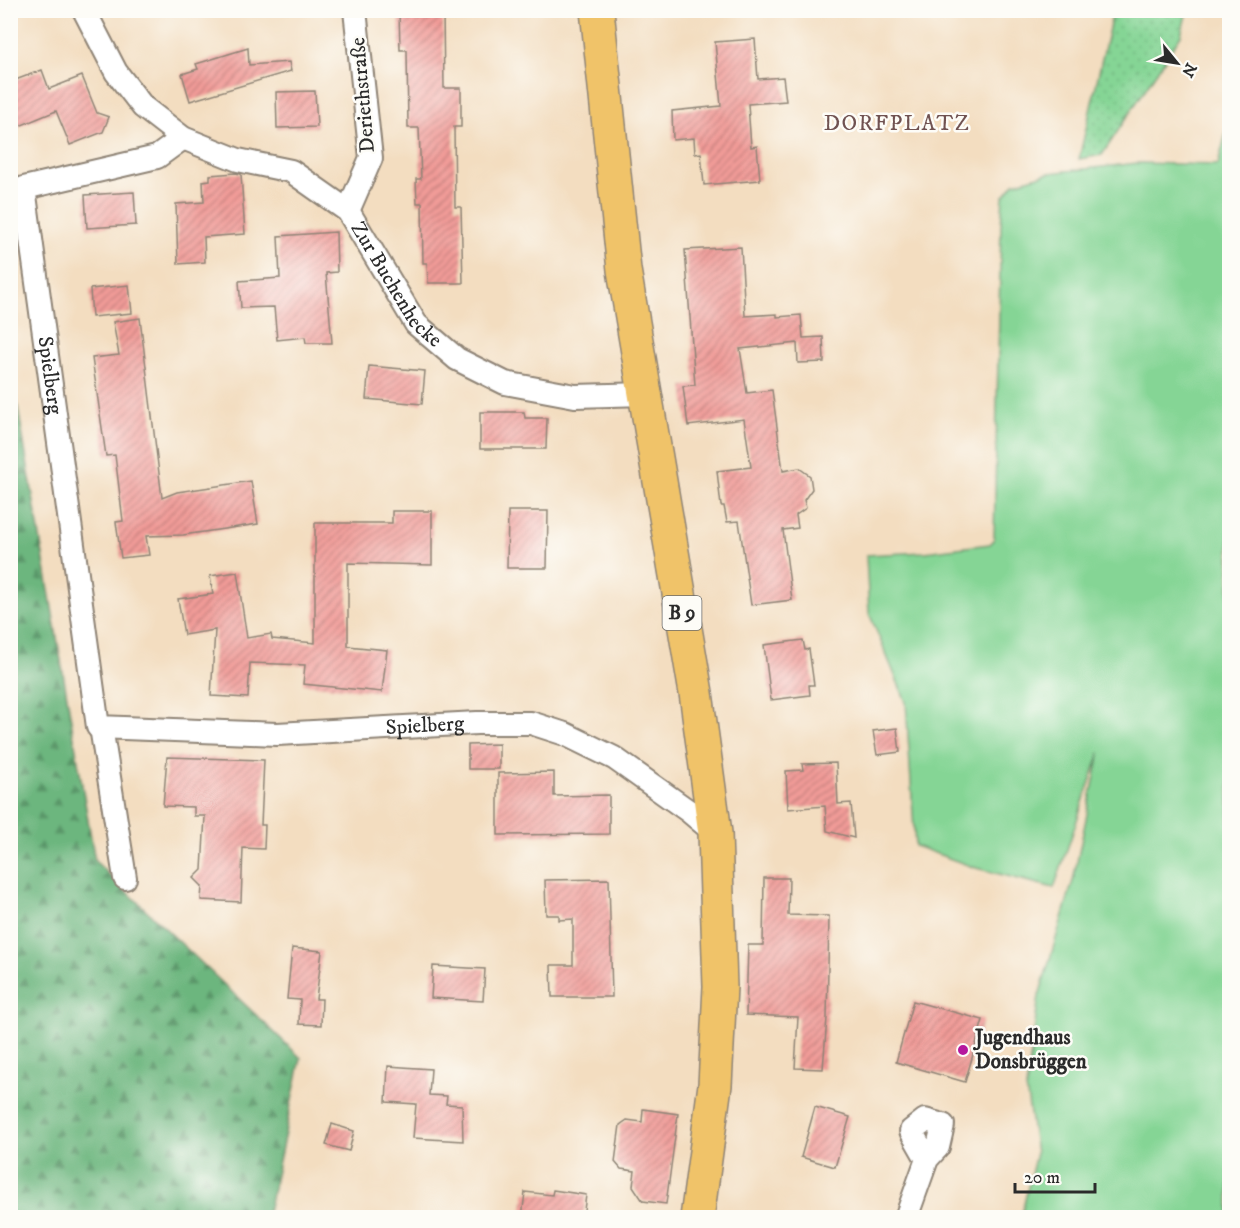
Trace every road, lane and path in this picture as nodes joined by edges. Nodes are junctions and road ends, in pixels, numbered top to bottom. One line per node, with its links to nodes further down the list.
1 (84, 10): 4 (street, Zur Buchenhecke)
2 (355, 10): 5 (street, Deriethstraße)
3 (597, 10): 6 (main road, B 9)
4 (183, 138): 5 (street, Zur Buchenhecke); 7 (street, Spielberg)
5 (348, 211): 6 (street, Zur Buchenhecke)
6 (645, 394): 8 (main road, B 9)
7 (101, 727): 8 (street, Spielberg); 9 (street, Spielberg)
8 (715, 833): 11 (main road, B 9)
9 (124, 878)
10 (927, 1159): 12 (street)
11 (697, 1218)
12 (906, 1218)

